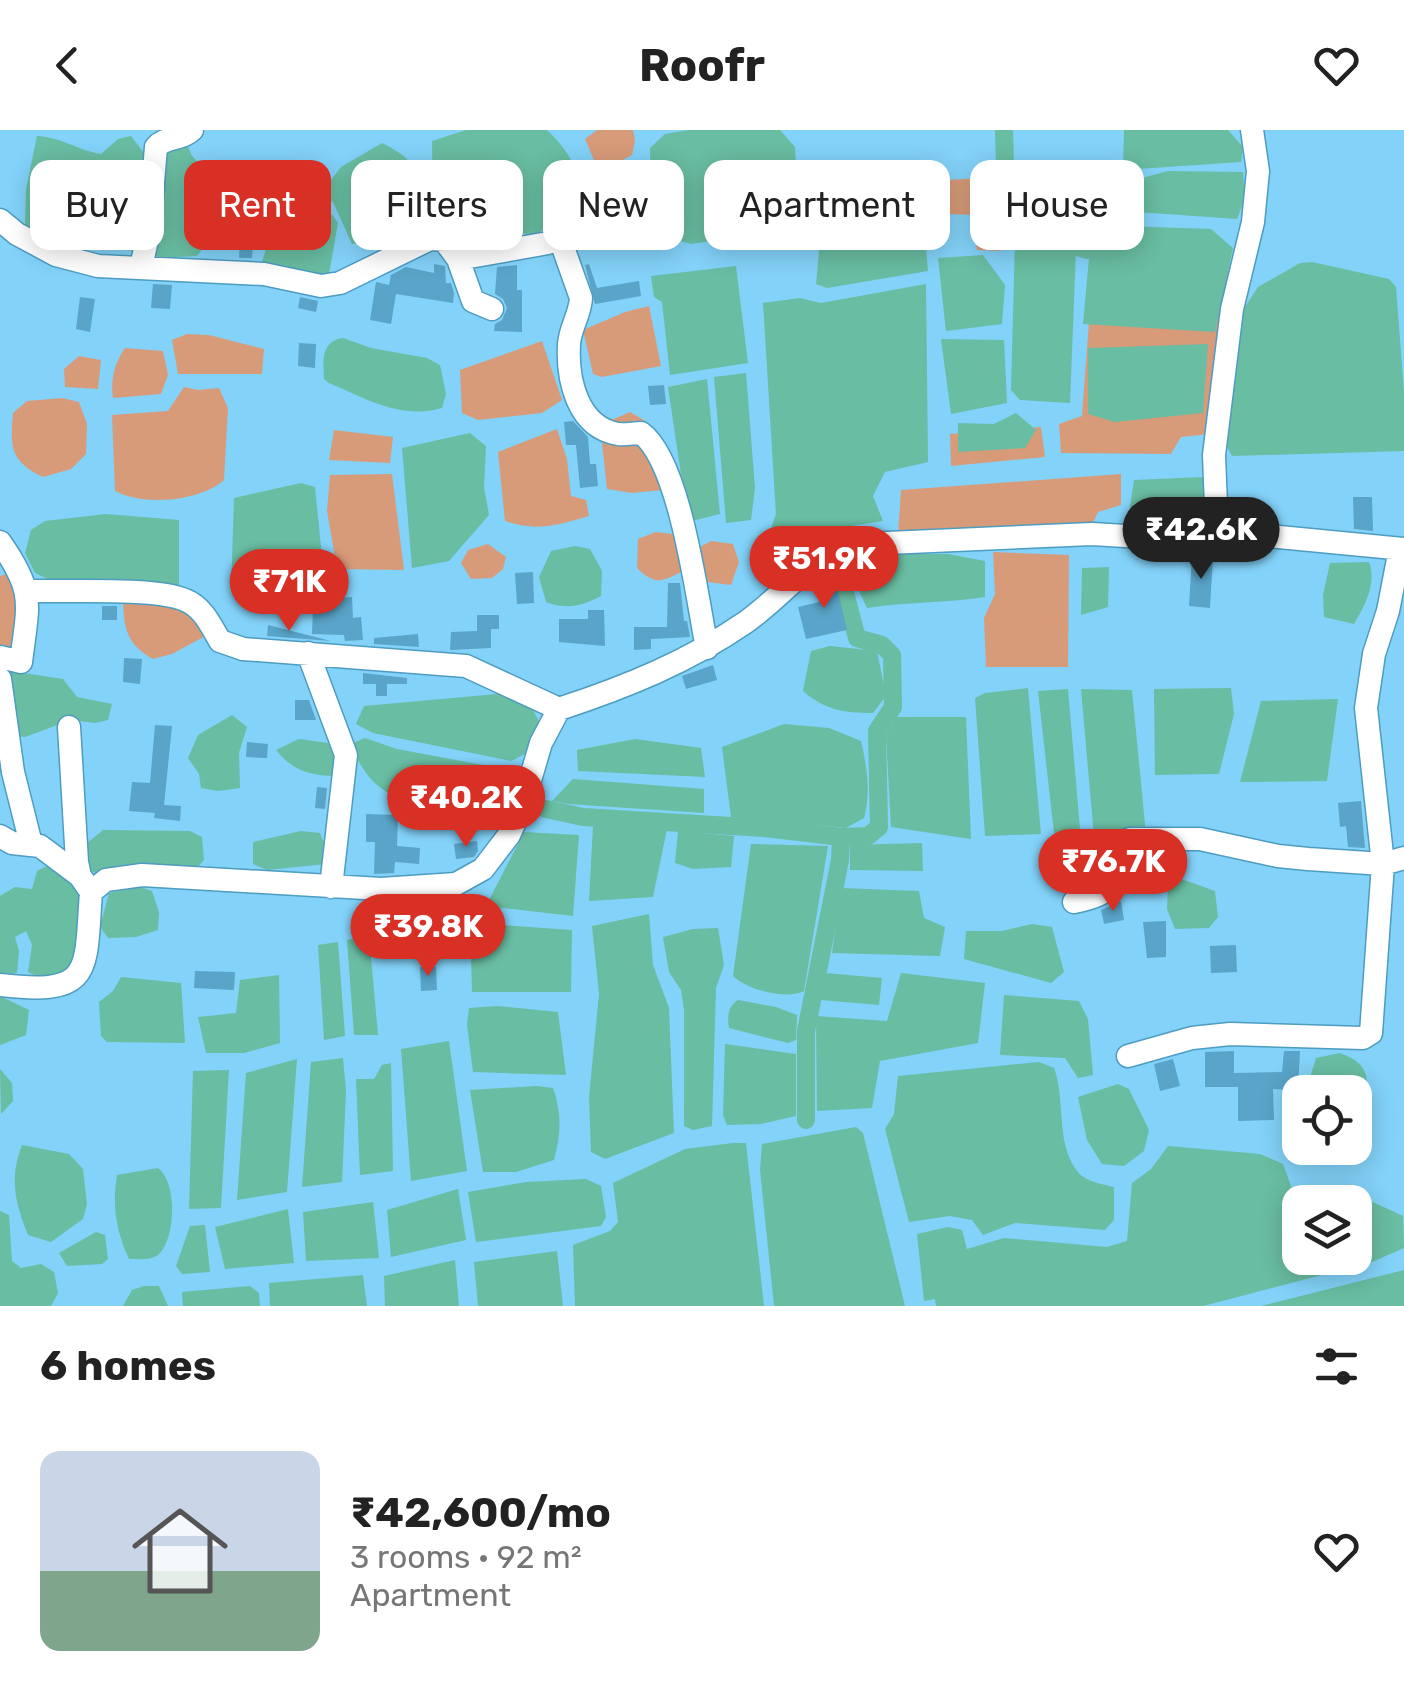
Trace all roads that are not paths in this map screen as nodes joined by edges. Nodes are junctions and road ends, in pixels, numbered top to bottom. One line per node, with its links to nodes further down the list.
1 (192, 130): 3 (street)
2 (1252, 130): 10 (street)
3 (150, 138): 8 (street)
4 (0, 220): 8 (street)
5 (543, 244): 7 (street)
6 (564, 250): 14 (street)
7 (458, 259): 8 (street); 9 (street)
8 (141, 267)
9 (492, 310)
10 (1217, 531): 12 (street); 14 (street)
11 (0, 542): 13 (street)
12 (1402, 549): 22 (street)
13 (28, 591): 15 (street); 16 (street)
14 (707, 648): 18 (street)
15 (308, 653): 18 (street); 24 (street)
16 (0, 658)
17 (0, 679): 21 (street)
18 (559, 709): 24 (street)
19 (70, 728): 23 (street)
20 (0, 836): 21 (street)
21 (31, 844): 23 (street)
22 (1393, 861): 25 (street); 27 (street)
23 (86, 884): 24 (street); 26 (street)
24 (332, 888)
25 (1074, 902)
26 (0, 984)
27 (1128, 1056)

